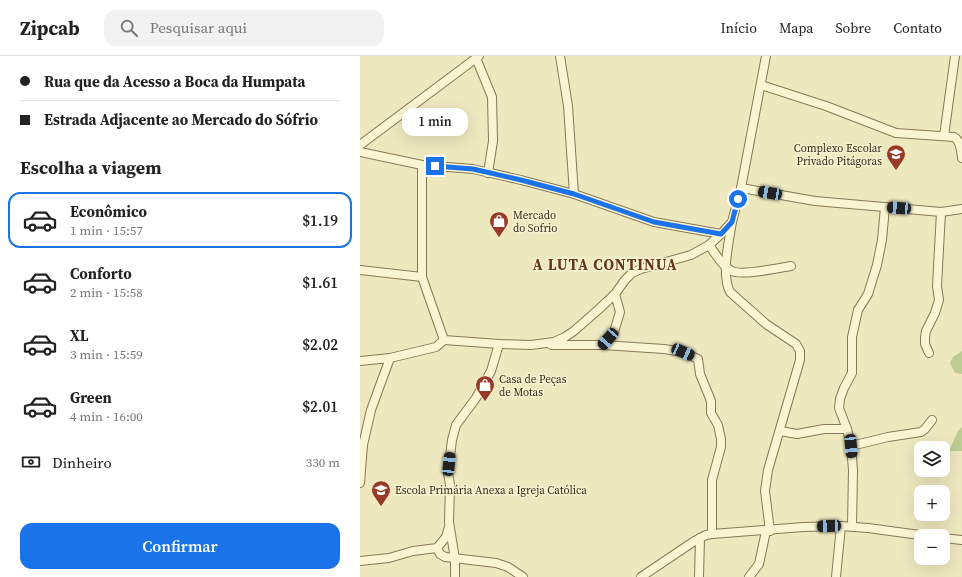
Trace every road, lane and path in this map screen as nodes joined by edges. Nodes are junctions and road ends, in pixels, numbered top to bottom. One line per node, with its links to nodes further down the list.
1 (560, 56): 13 (street)
2 (766, 56): 5 (street)
3 (955, 56): 6 (street)
4 (478, 57): 7 (street); 11 (street)
5 (761, 85): 6 (street); 12 (street)
6 (944, 136): 9 (street)
7 (360, 145)
8 (360, 152): 10 (street)
9 (962, 158)
10 (422, 165): 11 (street); 23 (street)
11 (488, 173): 13 (street)
12 (741, 188): 14 (street); 17 (street)
13 (574, 194): 18 (street)
14 (884, 207): 16 (street); 33 (street)
15 (962, 209): 16 (street)
16 (941, 212): 29 (street)
17 (732, 222): 18 (street); 21 (street)
18 (721, 234): 19 (street)
19 (709, 245): 21 (street); 24 (street)
20 (791, 266): 21 (street)
21 (726, 267): 34 (street)
22 (360, 270): 23 (street)
23 (422, 277): 25 (street)
24 (615, 294): 27 (street); 28 (street)
25 (444, 340): 26 (street); 30 (street)
26 (499, 344): 27 (street); 37 (street)
27 (543, 344): 28 (street)
28 (603, 345): 41 (street)
29 (929, 353)
30 (390, 358): 31 (street); 36 (street)
31 (360, 361)
32 (932, 420): 35 (street)
33 (847, 430): 34 (street); 35 (street)
34 (780, 431): 40 (street)
35 (851, 446): 39 (street)
36 (360, 482)
37 (449, 522): 46 (street); 47 (street)
38 (842, 526): 39 (street); 40 (street); 54 (street)
39 (852, 526): 42 (street)
40 (768, 531): 41 (street); 53 (street)
41 (712, 534): 43 (street)
42 (914, 534)
43 (700, 538): 51 (street); 52 (street)
44 (950, 539): 45 (street)
45 (962, 540)
46 (437, 548): 47 (street); 48 (street)
47 (455, 559): 49 (street); 50 (street)
48 (360, 561)
49 (455, 577)
50 (523, 577)
51 (641, 577)
52 (699, 577)
53 (749, 577)
54 (836, 577)

